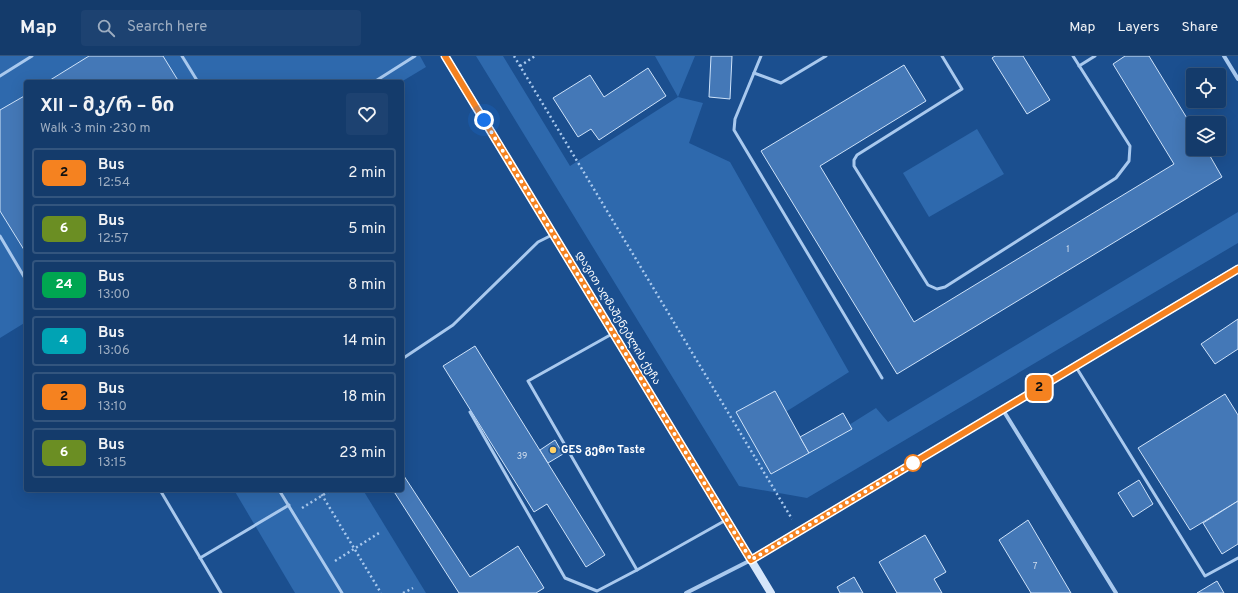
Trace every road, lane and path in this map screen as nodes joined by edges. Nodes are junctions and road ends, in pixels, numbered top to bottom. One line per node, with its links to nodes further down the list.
1 (32, 56): 16 (lane)
2 (182, 56): 18 (lane)
3 (416, 56): 19 (lane)
4 (445, 56): 20 (main road, დავით აღმაშენებლის ქუჩა)
5 (514, 56): 13 (path)
6 (535, 56): 13 (path)
7 (761, 56): 15 (lane)
8 (826, 56): 15 (lane)
9 (1073, 56): 14 (lane)
10 (1094, 56): 14 (lane)
11 (1224, 56): 17 (street)
12 (943, 57): 14 (lane)
13 (520, 66): 38 (path)
14 (1079, 66)
15 (754, 73): 27 (lane)
16 (0, 76)
17 (1238, 79)
18 (197, 80)
19 (377, 80)
20 (554, 235): 24 (main road, დავით აღმაშენებლის ქუჩა); 25 (lane)
21 (0, 236): 23 (lane)
22 (1238, 269): 26 (main road)
23 (24, 277)
24 (613, 333): 37 (main road, დავით აღმაშენებლის ქუჩა); 45 (lane)
25 (404, 358)
26 (1075, 366): 28 (main road); 42 (lane)
27 (882, 378)
28 (1003, 409): 38 (main road); 53 (street)
29 (470, 412): 45 (lane)
30 (161, 492): 41 (lane)
31 (280, 492): 35 (lane)
32 (320, 492): 34 (path)
33 (327, 492): 34 (path)
34 (322, 495): 36 (path); 40 (path)
35 (288, 505): 36 (lane); 41 (lane)
36 (294, 514): 44 (lane)
37 (726, 520): 43 (main road, დავით აღმაშენებლის ქუჩა); 45 (lane)
38 (799, 531): 43 (main road)
39 (379, 533): 40 (path)
40 (355, 549): 44 (path); 49 (path)
41 (200, 558): 47 (lane)
42 (1238, 558)
43 (751, 560): 51 (street); 52 (main road, დავით აღმაშენებლის ქუჩა)
44 (326, 566): 48 (lane)
45 (637, 570)
46 (413, 588): 50 (path)
47 (221, 593)
48 (342, 593)
49 (381, 593)
50 (403, 593)
51 (686, 593)
52 (771, 593)
53 (1116, 593)

